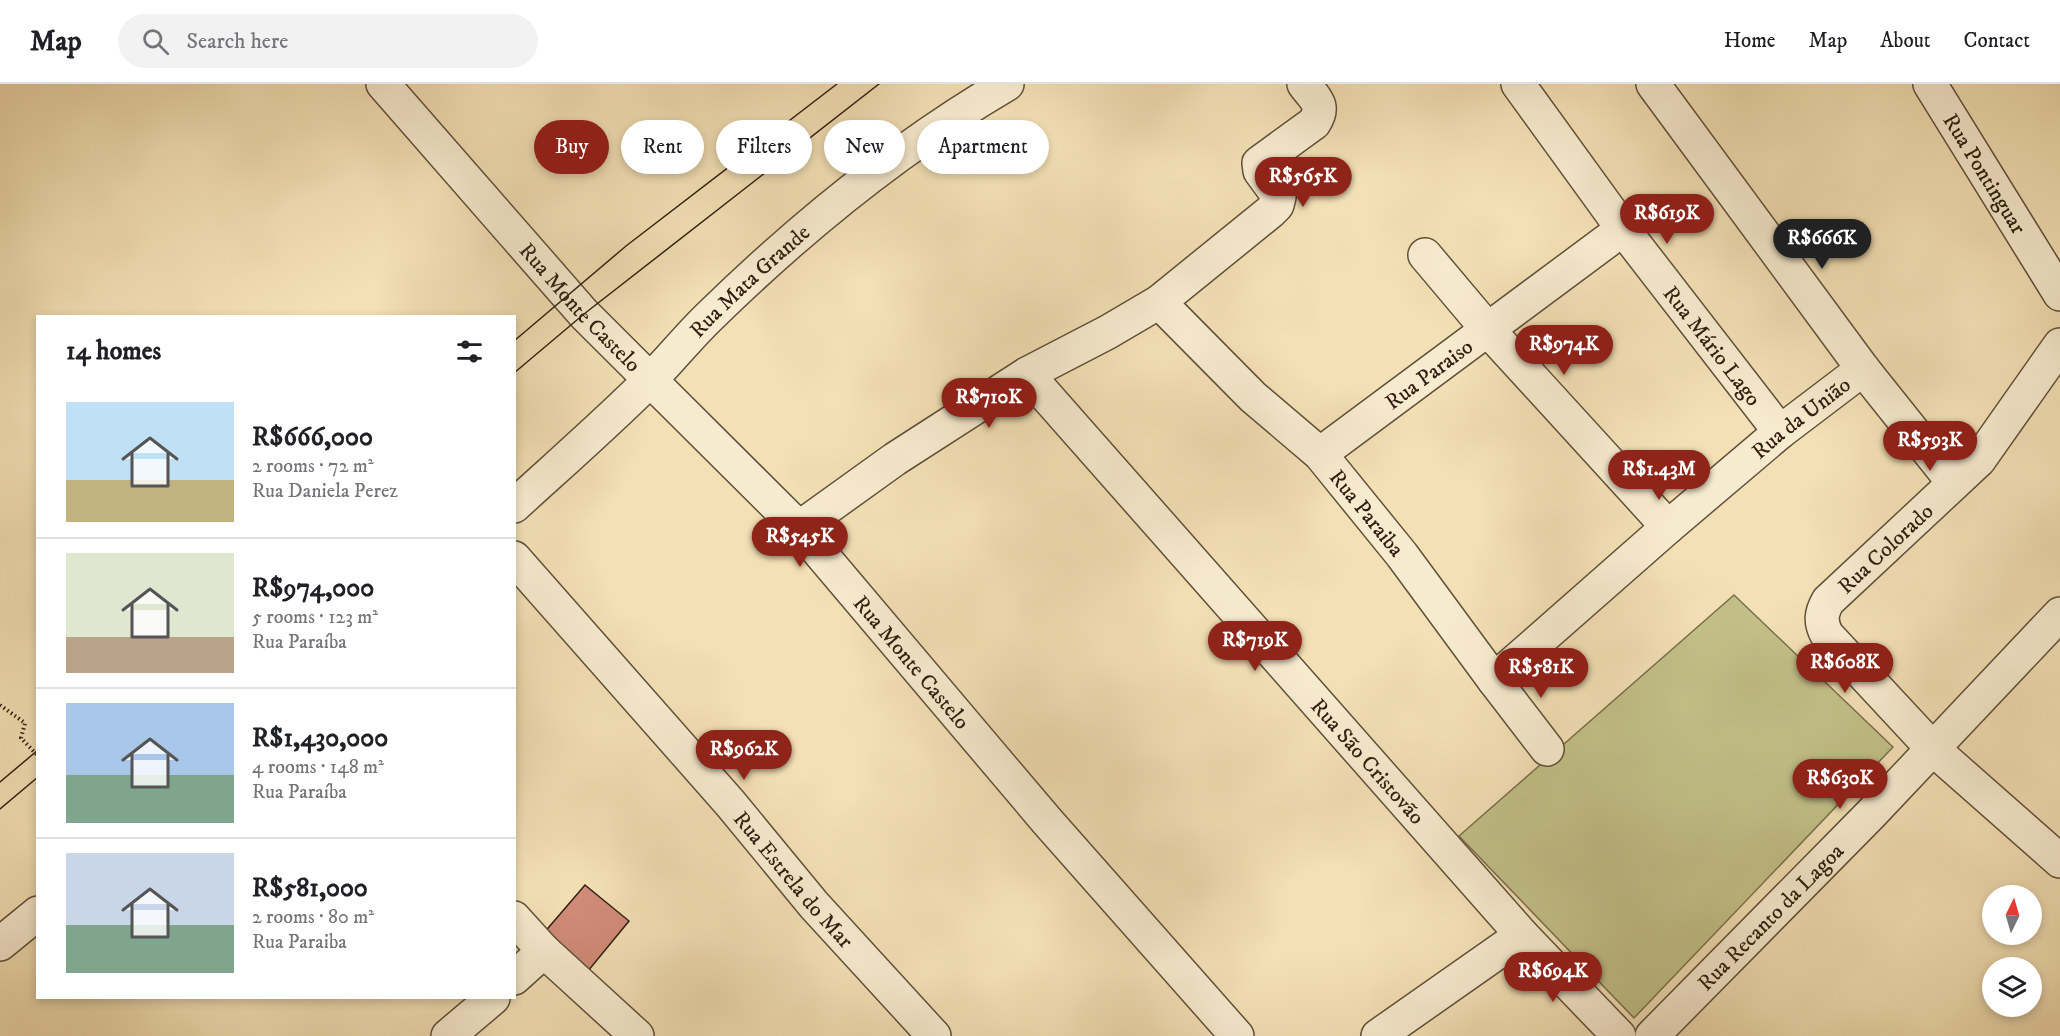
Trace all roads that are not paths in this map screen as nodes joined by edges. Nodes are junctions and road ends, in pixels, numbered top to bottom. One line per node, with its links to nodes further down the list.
1 (384, 84): 15 (street, Rua Monte Castelo)
2 (1007, 84): 15 (street, Rua Mata Grande)
3 (1304, 84): 10 (street)
4 (1518, 84): 7 (street, Rua Mário Lago)
5 (1653, 84): 13 (street)
6 (1930, 84): 9 (street, Rua Pontinguar)
7 (1623, 230): 11 (street, Rua Paraiso); 16 (street, Rua Mário Lago)
8 (1425, 255): 11 (street)
9 (2060, 294)
10 (1160, 302): 14 (street); 17 (street, Rua Paraiba)
11 (1488, 331): 17 (street, Rua Paraiso); 20 (street)
12 (2060, 345): 18 (street, Rua Colorado)
13 (1863, 369): 16 (street, Rua da União); 18 (street)
14 (1027, 374): 21 (street); 30 (street, Rua São Cristovão)
15 (651, 380): 19 (street, Rua Mata Grande); 21 (street, Rua Monte Castelo)
16 (1780, 432): 20 (street, Rua da União)
17 (1320, 454): 24 (street, Rua Paraiba)
18 (1954, 483): 25 (street, Rua Colorado)
19 (516, 504)
20 (1668, 527): 24 (street, Rua da União)
21 (799, 528): 38 (street, Rua Monte Castelo)
22 (516, 560): 37 (street, Rua Estrela do Mar)
23 (2060, 614): 25 (street, Rua Recanto da Lagoa)
24 (1494, 680): 26 (street, Rua Paraiba)
25 (1933, 748): 27 (street); 41 (street, Rua Recanto da Lagoa)
26 (1547, 749)
27 (2060, 861)
28 (36, 915): 31 (street)
29 (516, 920): 32 (street)
30 (1522, 935): 39 (street); 40 (street, Rua São Cristovão)
31 (0, 944)
32 (544, 951): 33 (street); 36 (street)
33 (516, 976)
34 (492, 999): 35 (street)
35 (448, 1036)
36 (636, 1036)
37 (934, 1036)
38 (1237, 1036)
39 (1378, 1036)
40 (1620, 1036)
41 (1652, 1036)

